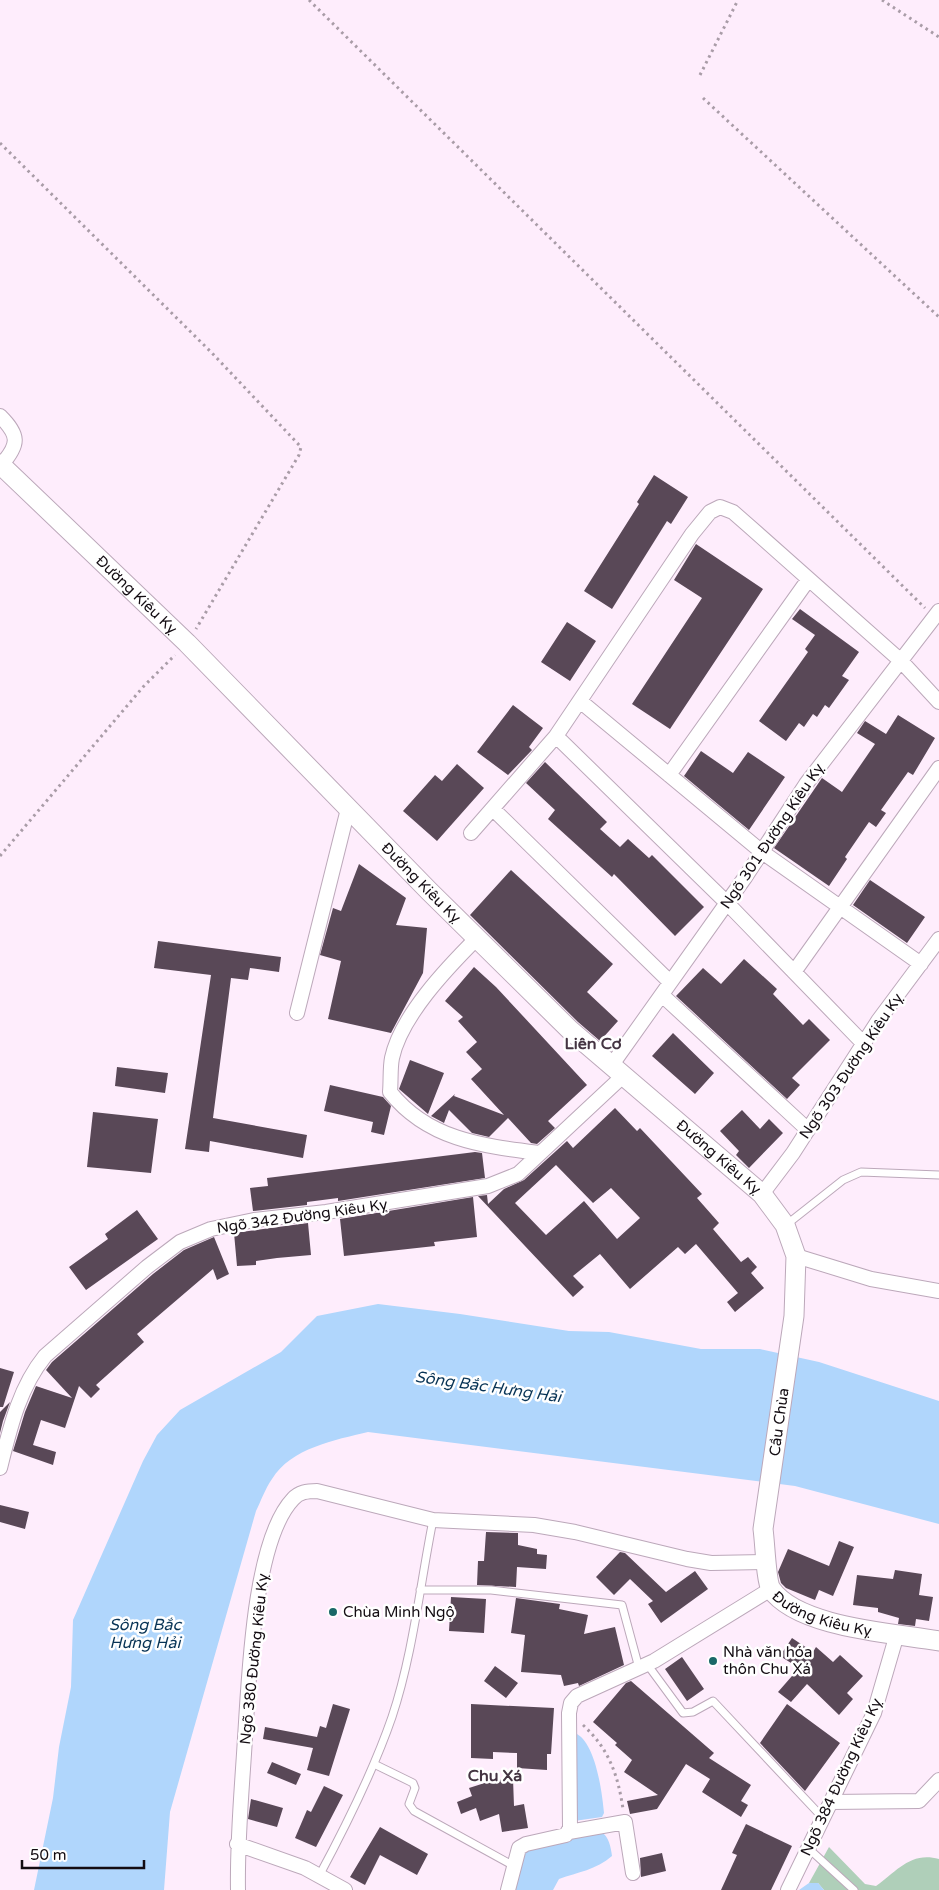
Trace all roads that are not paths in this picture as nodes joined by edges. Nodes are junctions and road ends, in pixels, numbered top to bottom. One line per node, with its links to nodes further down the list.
1 (0, 416): 2 (street)
2 (1, 464): 11 (main road, Đường Kiêu Kỵ)
3 (808, 580): 5 (street); 6 (street); 10 (street)
4 (937, 614): 5 (street, Ngõ 301 Đường Kiêu Kỵ)
5 (901, 661): 7 (street); 14 (street, Ngõ 301 Đường Kiêu Kỵ)
6 (580, 702): 8 (street); 10 (street)
7 (939, 702)
8 (556, 736): 12 (street); 15 (street)
9 (939, 768): 16 (street)
10 (669, 775): 14 (street)
11 (348, 809): 17 (main road, Đường Kiêu Kỵ); 23 (street)
12 (493, 809): 13 (street); 21 (street)
13 (471, 833)
14 (762, 852): 15 (street, Ngõ 301 Đường Kiêu Kỵ); 16 (street)
15 (727, 902): 20 (street); 21 (street, Ngõ 301 Đường Kiêu Kỵ)
16 (841, 906): 19 (street); 20 (street)
17 (477, 938): 25 (main road, Đường Kiêu Kỵ); 27 (street)
18 (939, 939): 19 (street, Ngõ 303 Đường Kiêu Kỵ)
19 (921, 964): 24 (street, Ngõ 303 Đường Kiêu Kỵ)
20 (794, 972): 24 (street)
21 (670, 982): 22 (street, Ngõ 301 Đường Kiêu Kỵ)
22 (662, 995): 25 (street, Ngõ 301 Đường Kiêu Kỵ); 26 (street)
23 (297, 1013)
24 (863, 1043): 26 (street, Ngõ 303 Đường Kiêu Kỵ)
25 (617, 1071): 27 (street, Ngõ 342 Đường Kiêu Kỵ); 29 (main road, Đường Kiêu Kỵ)
26 (808, 1130): 29 (street, Ngõ 303 Đường Kiêu Kỵ)
27 (540, 1153): 34 (street, Ngõ 342 Đường Kiêu Kỵ)
28 (939, 1175): 30 (lane)
29 (762, 1194): 30 (main road, Đường Kiêu Kỵ)
30 (785, 1225): 31 (main road, Đường Kiêu Kỵ)
31 (796, 1256): 32 (street); 33 (main road, Đường Kiêu Kỵ)
32 (939, 1290)
33 (794, 1316): 36 (main road, Cầu Chùa)
34 (0, 1468)
35 (433, 1520): 37 (street, Ngõ 380 Đường Kiêu Kỵ); 39 (lane); 48 (street, Ngõ 380 Đường Kiêu Kỵ)
36 (763, 1529): 37 (main road, Đường Kiêu Kỵ)
37 (768, 1562): 38 (main road, Đường Kiêu Kỵ)
38 (772, 1589): 40 (main road, Đường Kiêu Kỵ); 42 (street)
39 (420, 1590): 42 (lane); 43 (lane)
40 (897, 1634): 41 (main road, Đường Kiêu Kỵ); 45 (street, Ngõ 384 Đường Kiêu Kỵ)
41 (939, 1641)
42 (643, 1666): 46 (lane); 47 (street)
43 (374, 1764): 50 (lane); 52 (lane)
44 (939, 1780): 45 (street)
45 (831, 1802): 46 (street, Ngõ 384 Đường Kiêu Kỵ)
46 (823, 1818): 49 (street, Ngõ 384 Đường Kiêu Kỵ)
47 (569, 1832): 50 (street); 51 (street)
48 (237, 1844): 52 (street); 53 (street, Ngõ 380 Đường Kiêu Kỵ)
49 (808, 1848): 56 (street, Ngõ 384 Đường Kiêu Kỵ); 57 (lane)
50 (514, 1866): 55 (street)
51 (633, 1873)
52 (319, 1876): 54 (street)
53 (238, 1890)
54 (345, 1890)
55 (508, 1890)
56 (788, 1890)
57 (854, 1890)

